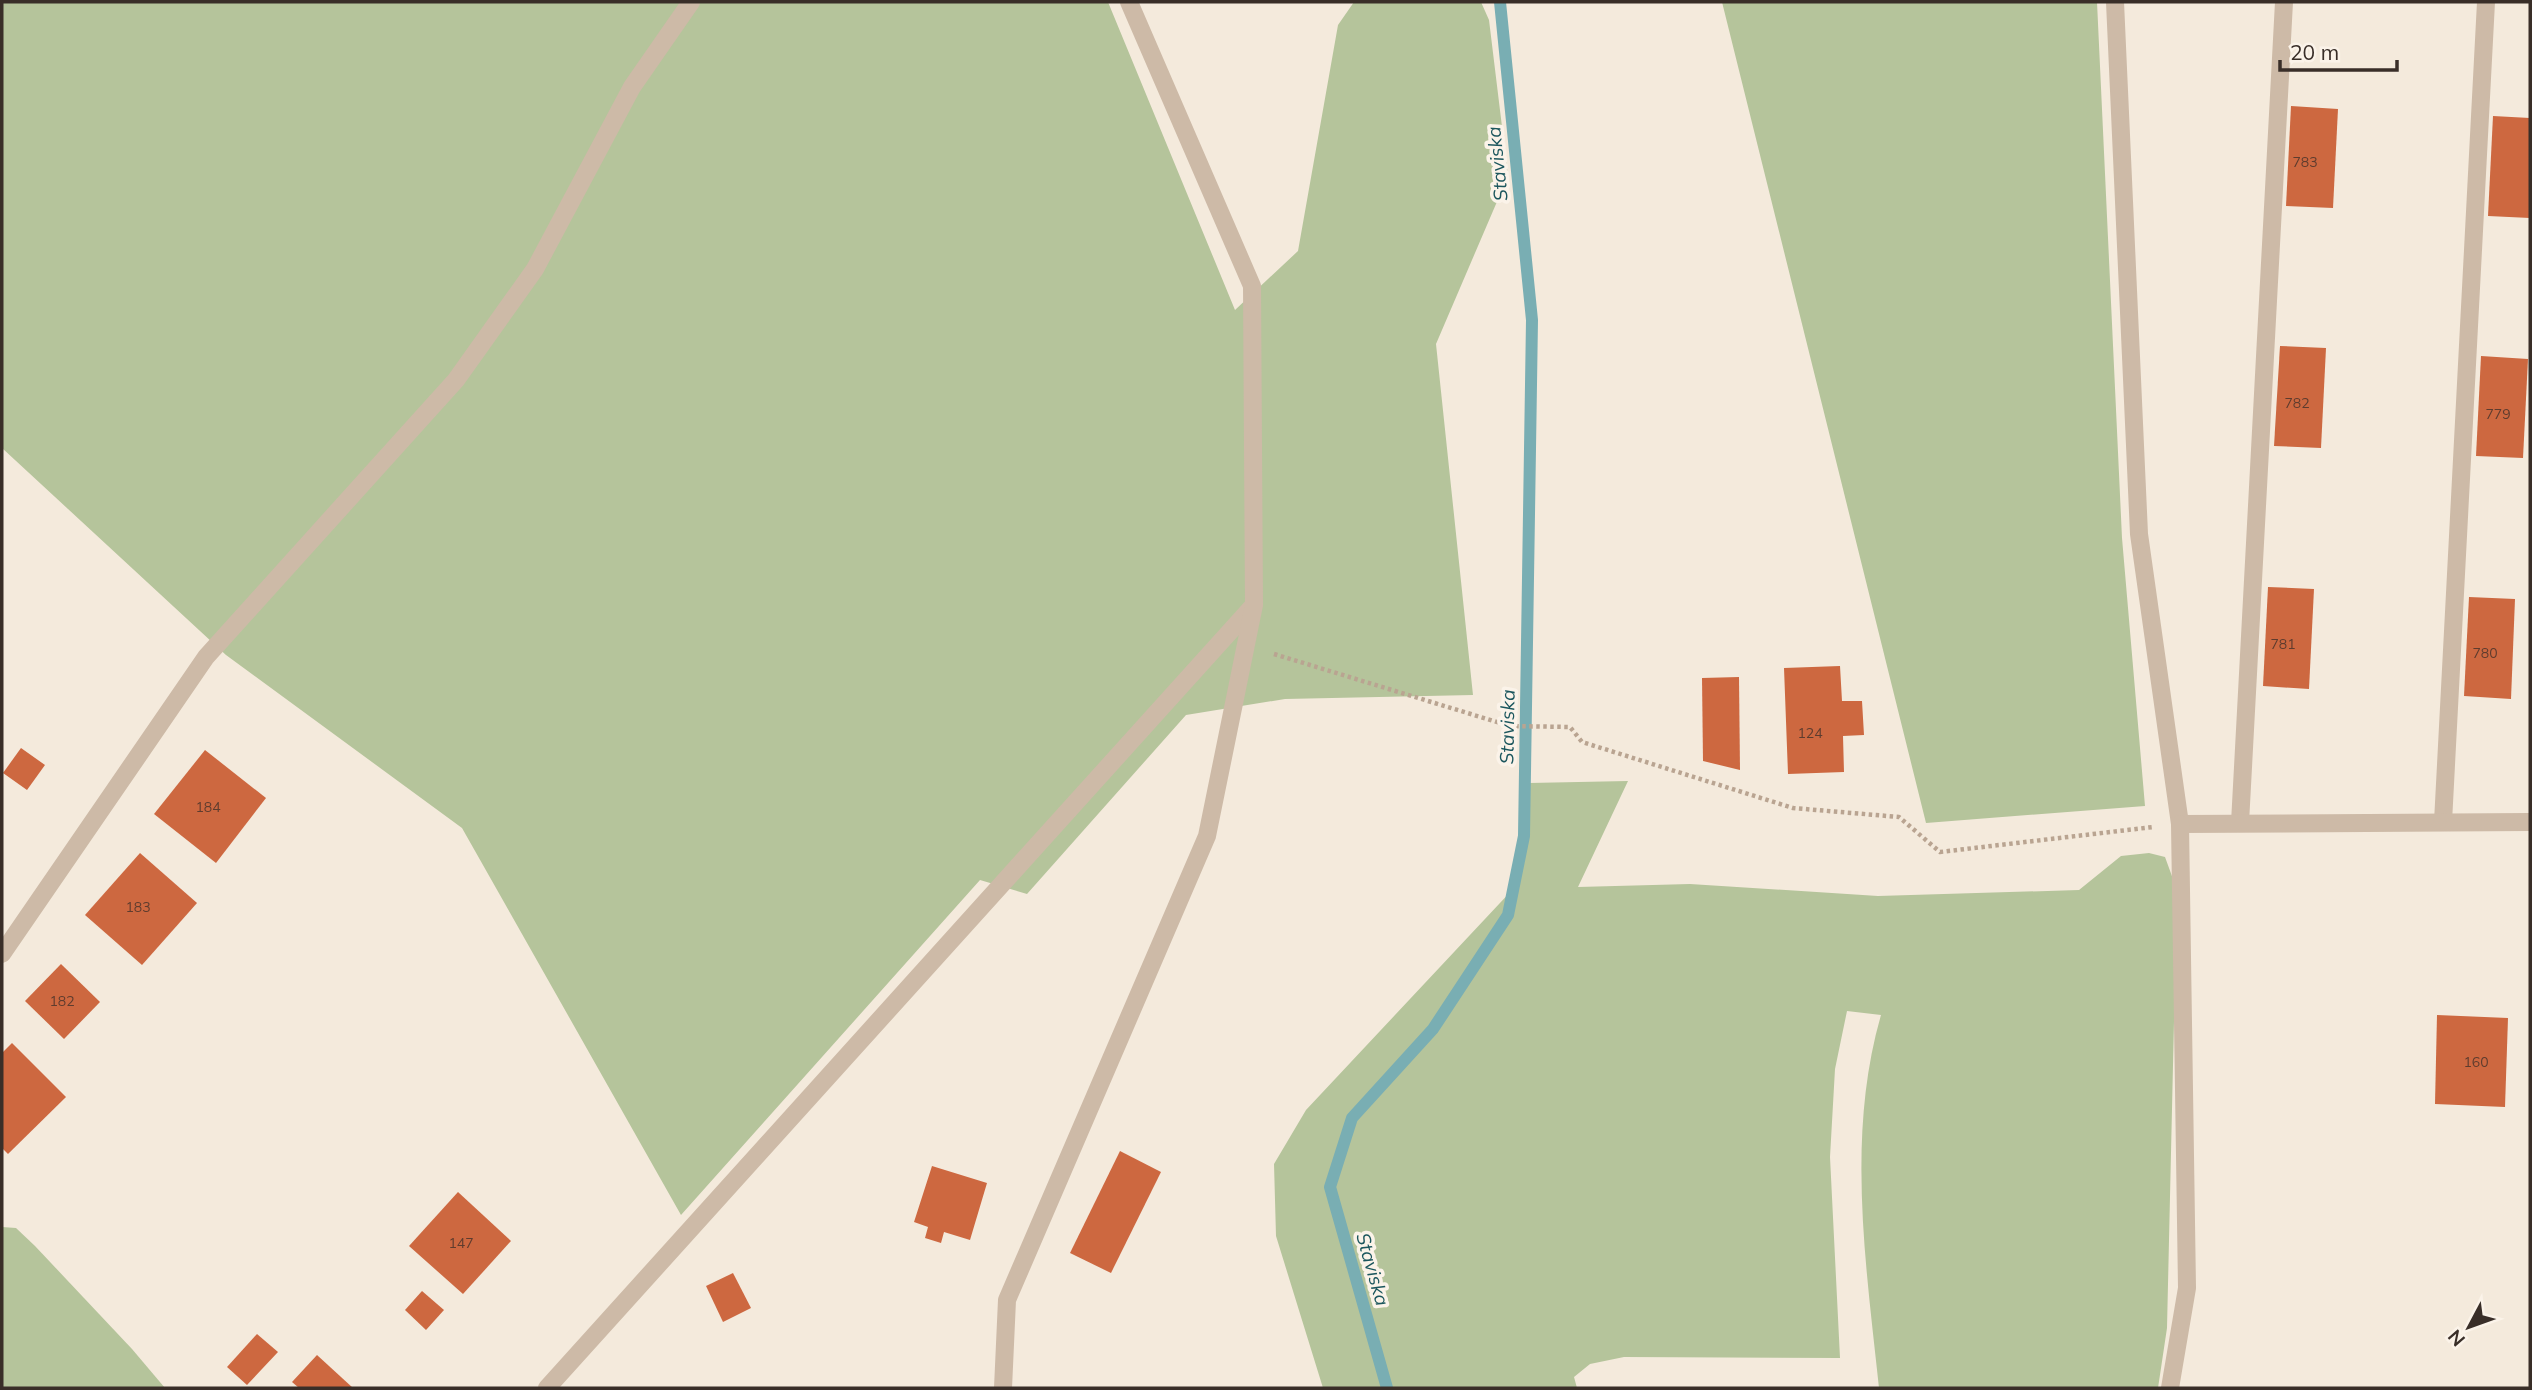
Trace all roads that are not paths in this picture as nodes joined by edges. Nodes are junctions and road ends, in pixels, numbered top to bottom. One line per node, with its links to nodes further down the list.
1 (691, 2): 11 (street)
2 (1129, 2): 6 (street)
3 (2115, 2): 10 (street)
4 (2284, 2): 9 (street)
5 (2486, 2): 8 (street)
6 (1254, 605): 12 (street); 13 (street)
7 (2530, 821): 8 (street)
8 (2443, 822): 9 (street)
9 (2240, 823): 10 (street)
10 (2180, 824): 14 (street)
11 (2, 954)
12 (547, 1388)
13 (1003, 1388)
14 (2170, 1388)

